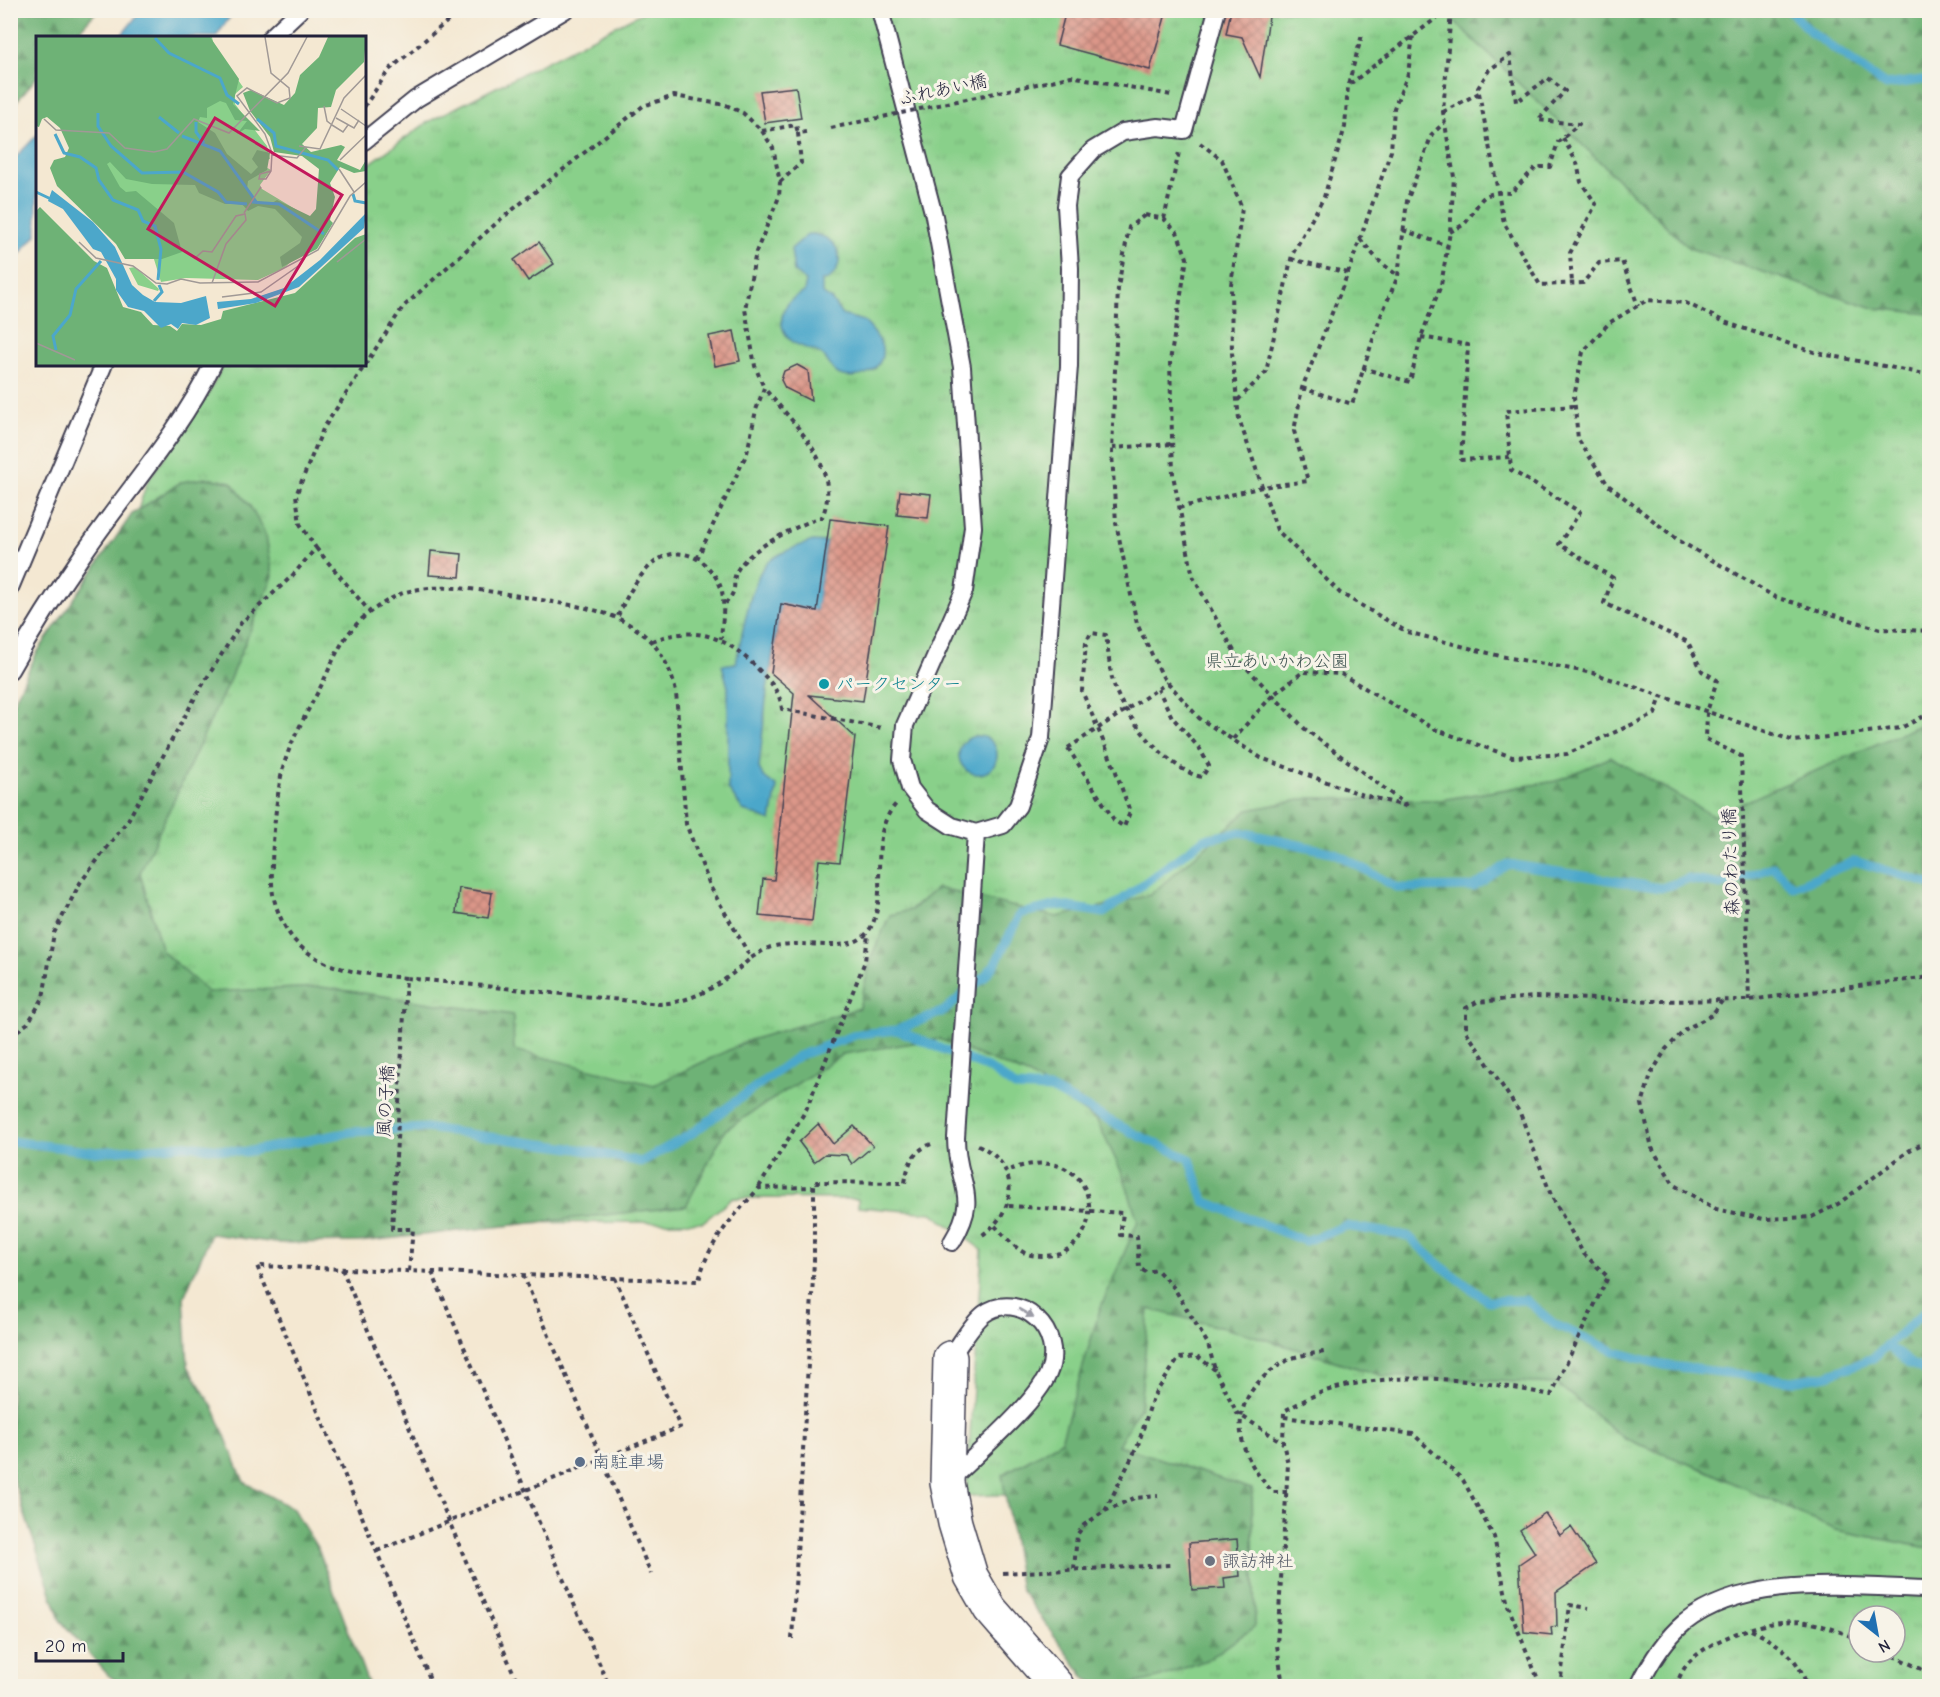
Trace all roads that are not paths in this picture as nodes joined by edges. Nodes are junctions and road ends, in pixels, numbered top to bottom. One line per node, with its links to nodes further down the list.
1 (300, 10): 5 (lane)
2 (565, 10): 6 (lane)
3 (880, 10): 11 (lane)
4 (1217, 10): 11 (lane)
5 (272, 36)
6 (366, 139)
7 (103, 366): 9 (lane)
8 (212, 366): 10 (lane)
9 (10, 588)
10 (10, 670)
11 (976, 833): 12 (lane)
12 (952, 1242)
13 (950, 1358): 14 (street); 14 (lane, one-way to 14)
14 (947, 1483): 16 (street)
15 (1929, 1589): 17 (lane)
16 (1058, 1686)
17 (1639, 1686)

